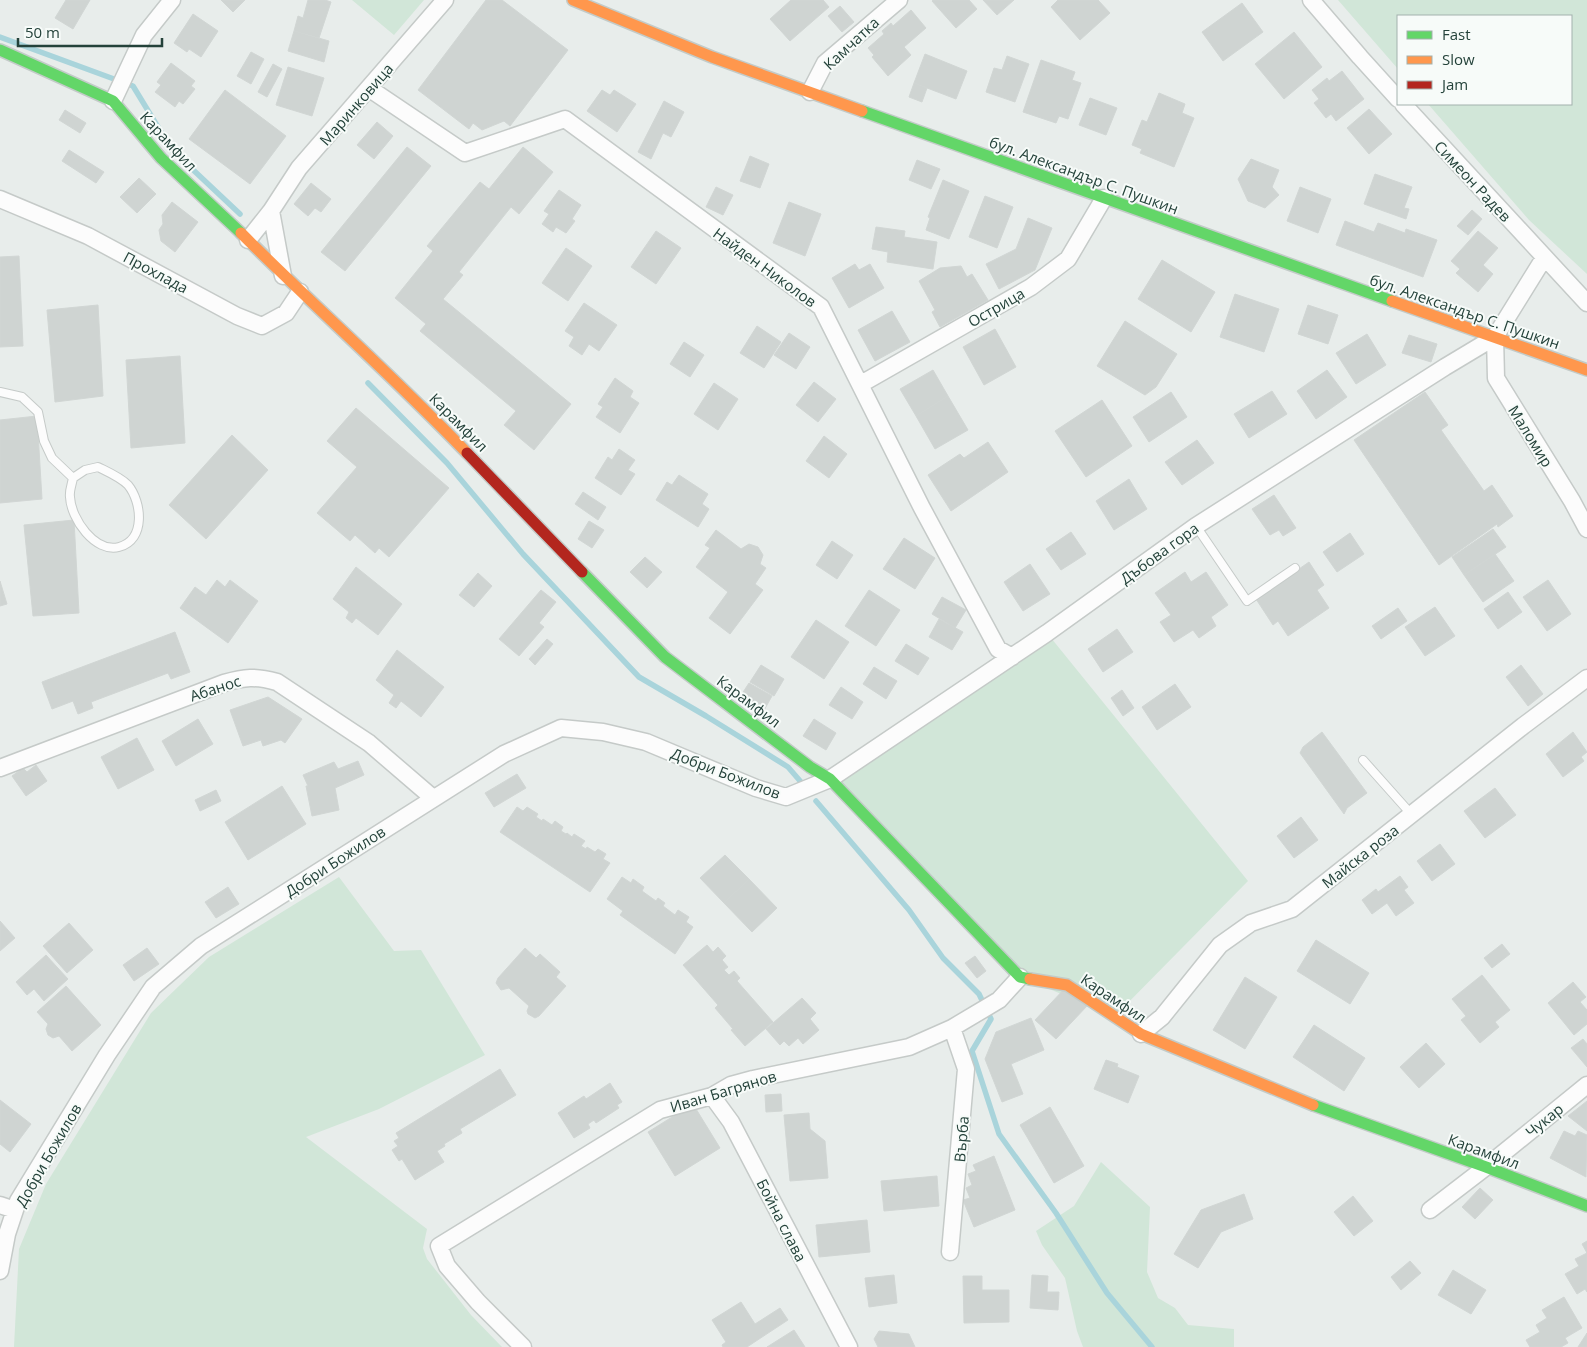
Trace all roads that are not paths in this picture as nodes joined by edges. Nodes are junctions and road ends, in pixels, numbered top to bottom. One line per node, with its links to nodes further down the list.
1 (172, 0): 10 (street)
2 (445, 0): 7 (street, Маринковица)
3 (573, 0): 8 (street, бул. Александър С. Пушкин)
4 (899, 0): 8 (street, Камчатка)
5 (1311, 0): 9 (street)
6 (0, 50): 10 (street, Карамфил)
7 (370, 89): 14 (street, Маринковица); 22 (street, Найден Николов)
8 (810, 92): 12 (street, бул. Александър С. Пушкин)
9 (1397, 98)
10 (113, 101): 15 (street, Карамфил)
11 (1403, 105): 16 (street, Симеон Радев)
12 (1104, 198): 20 (street, бул. Александър С. Пушкин); 22 (street, Острица)
13 (0, 200): 18 (street, Прохлада)
14 (271, 211): 15 (street, Маринковица); 17 (street)
15 (248, 240): 17 (street, Карамфил)
16 (1544, 258): 19 (street, Симеон Радев); 20 (street)
17 (283, 276): 18 (street, Карамфил)
18 (300, 292): 32 (street, Карамфил)
19 (1587, 303)
20 (1495, 337): 21 (street, бул. Александър С. Пушкин); 25 (street, Дъбова гора); 26 (street, Маломир)
21 (1587, 370)
22 (860, 384): 28 (street, Найден Николов)
23 (0, 392): 24 (lane)
24 (73, 478): 24 (lane)
25 (1196, 526): 27 (lane); 28 (street, Дъбова гора)
26 (1587, 529)
27 (1295, 568)
28 (1012, 657): 32 (street, Дъбова гора)
29 (1587, 678): 34 (street, Майска роза)
30 (1363, 760): 34 (lane)
31 (0, 768): 33 (street, Абанос)
32 (830, 779): 33 (street, Добри Божилов); 35 (street, Карамфил)
33 (433, 798): 42 (street, Добри Божилов)
34 (1412, 815): 37 (street, Майска роза)
35 (1020, 977): 36 (street, Иван Багрянов); 37 (street, Карамфил)
36 (952, 1028): 39 (street, Иван Багрянов); 44 (street, Върба)
37 (1140, 1034): 40 (street, Карамфил)
38 (1587, 1085): 40 (street, Чукар)
39 (712, 1096): 46 (street, Иван Багрянов); 47 (street, Бойна слава)
40 (1486, 1167): 41 (street, Карамфил); 43 (street, Чукар)
41 (1587, 1206)
42 (8, 1207): 45 (street, Добри Божилов)
43 (1430, 1210)
44 (950, 1252)
45 (0, 1271)
46 (522, 1347)
47 (848, 1347)

